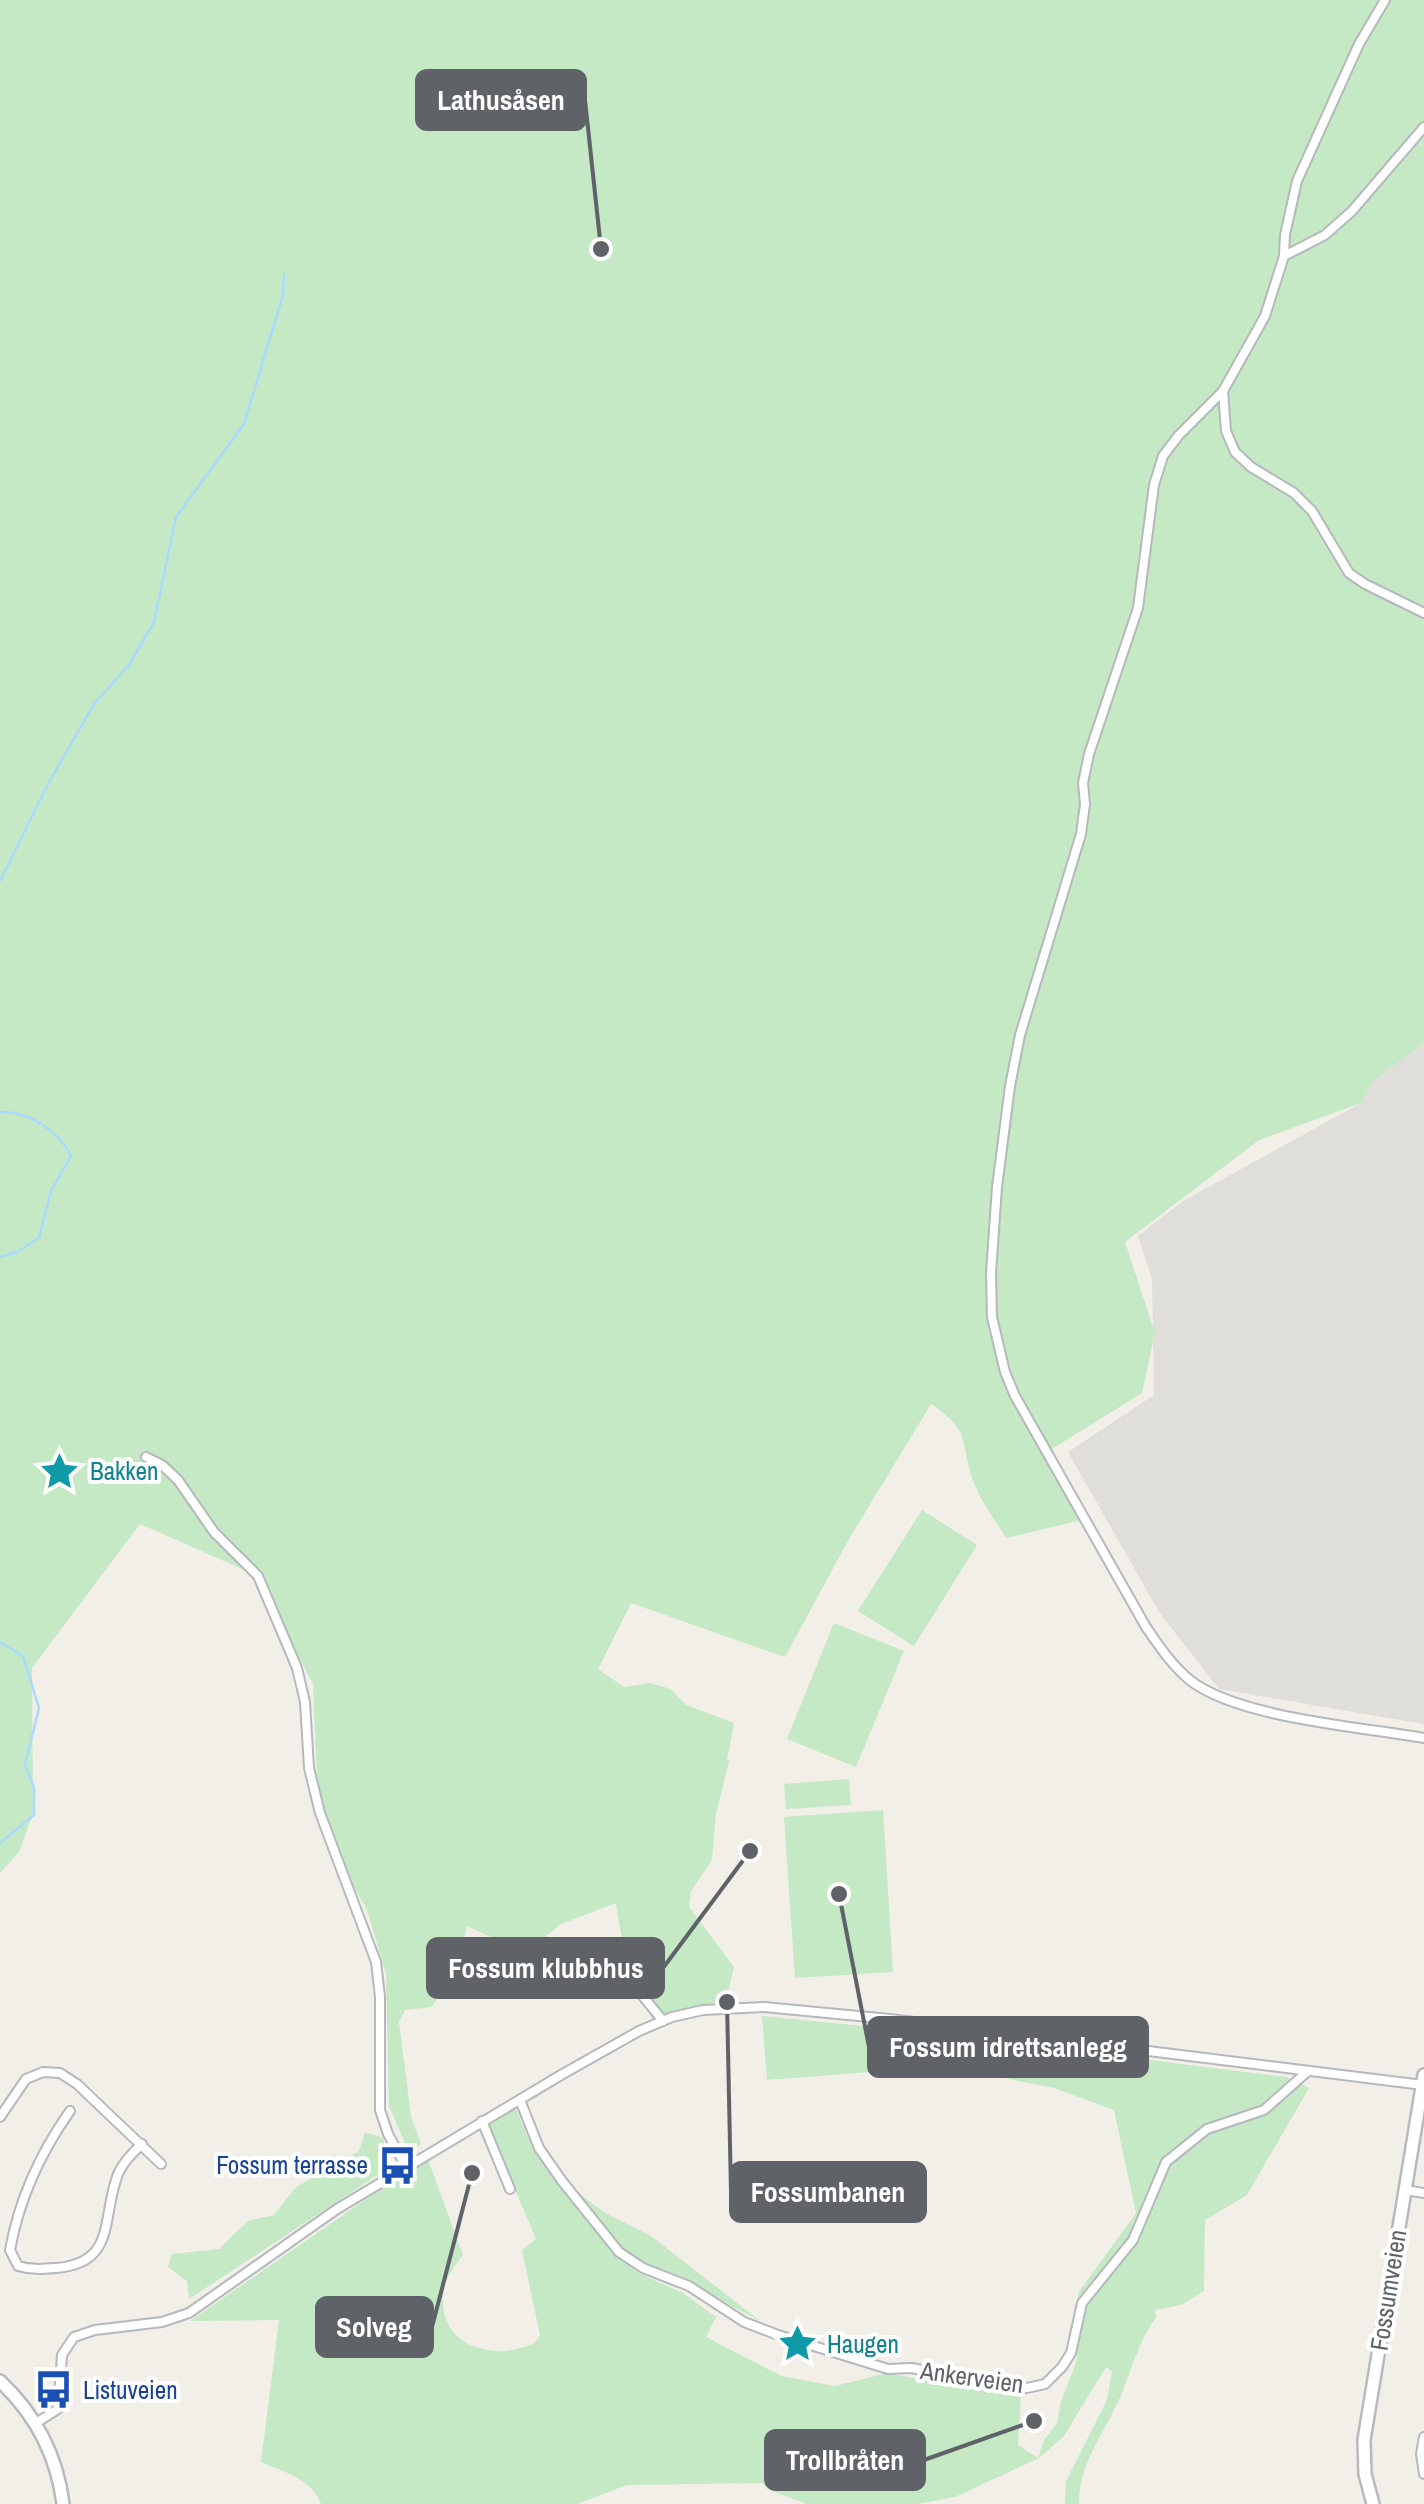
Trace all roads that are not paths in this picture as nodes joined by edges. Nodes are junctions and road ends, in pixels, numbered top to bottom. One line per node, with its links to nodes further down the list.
1 (1385, 0): 3 (street)
2 (1424, 127): 3 (street)
3 (1284, 256): 4 (street)
4 (1223, 391): 5 (street); 7 (street)
5 (1424, 614)
6 (146, 1457): 18 (street)
7 (1424, 1738)
8 (588, 1965): 9 (street)
9 (663, 2021): 10 (street); 12 (street)
10 (1308, 2070): 11 (street); 12 (street, Ankerveien)
11 (1424, 2082): 20 (street, Fossumveien)
12 (520, 2100): 15 (street)
13 (70, 2111): 16 (street)
14 (0, 2117): 16 (street)
15 (482, 2121): 18 (street); 19 (street)
16 (142, 2144): 17 (street)
17 (161, 2164)
18 (406, 2167): 23 (street)
19 (510, 2189)
20 (1405, 2190): 21 (street); 27 (street, Fossumveien)
21 (1424, 2193)
22 (0, 2381): 23 (street)
23 (36, 2423): 26 (street)
24 (1424, 2437): 25 (street)
25 (1424, 2474)
26 (63, 2504)
27 (1373, 2504)

